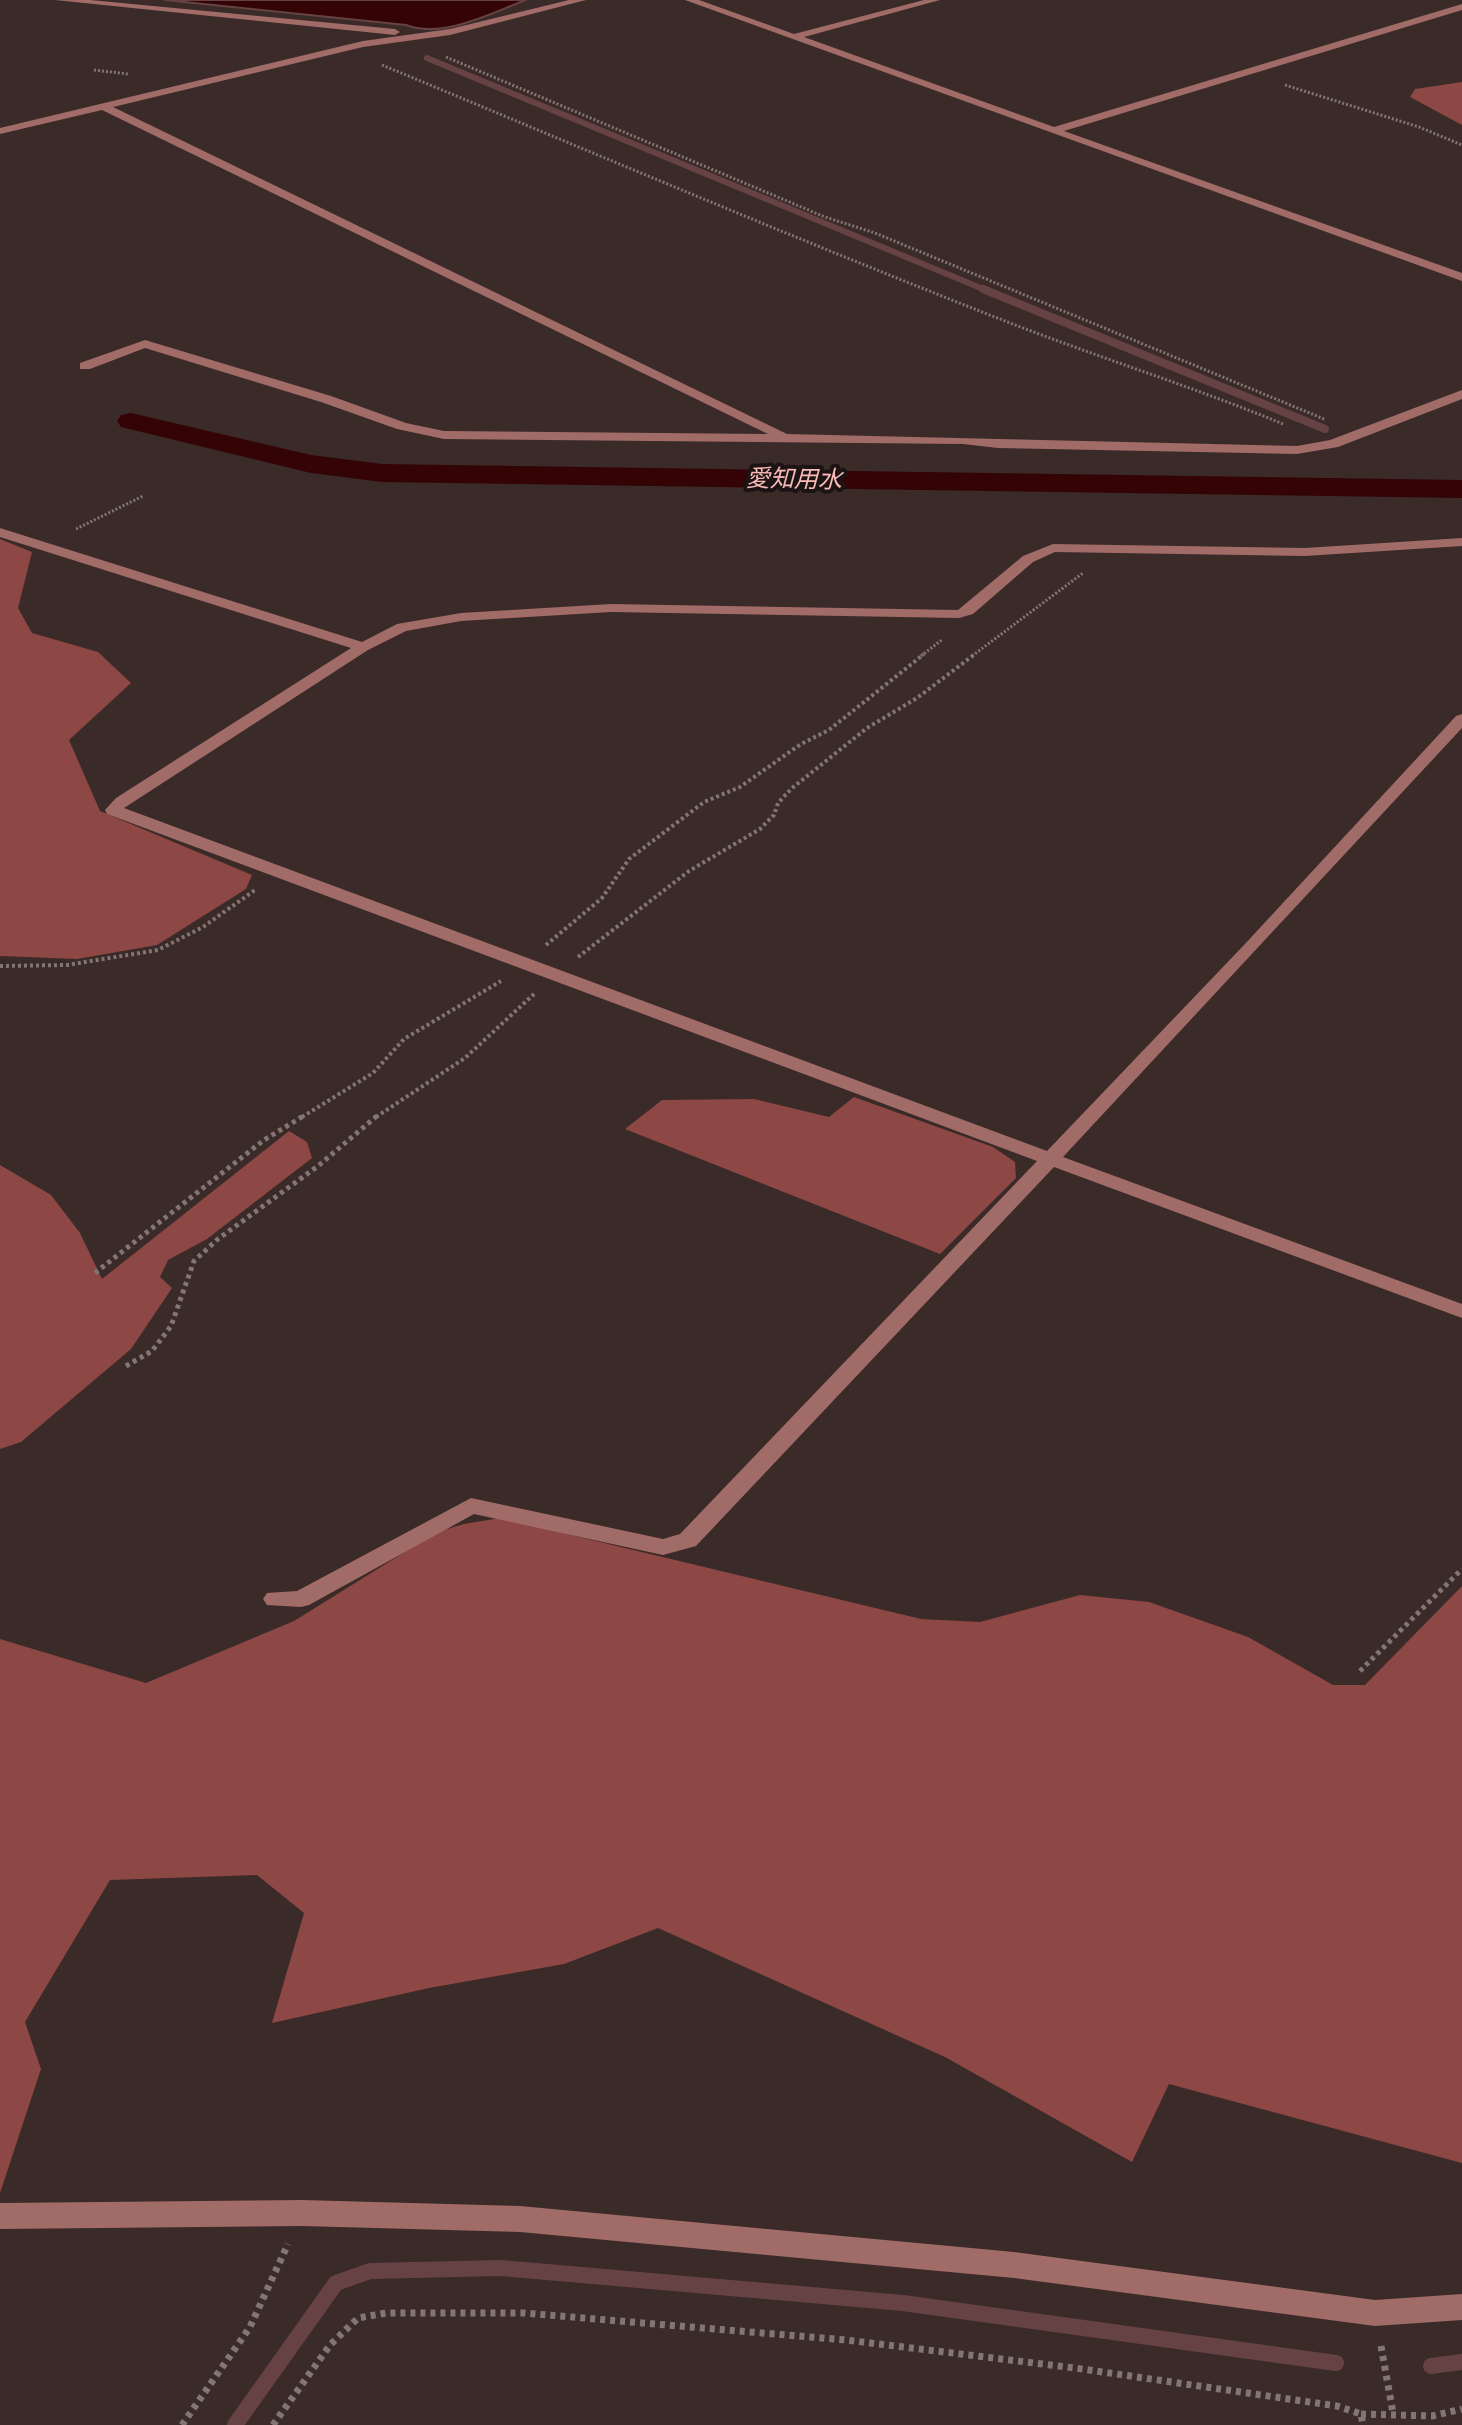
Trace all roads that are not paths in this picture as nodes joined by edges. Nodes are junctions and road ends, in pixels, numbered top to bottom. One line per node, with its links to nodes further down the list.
1 (60, 0): 6 (street)
2 (581, 0): 6 (street)
3 (690, 0): 7 (street)
4 (935, 0): 7 (street)
5 (1462, 7): 10 (street)
6 (402, 37): 8 (street)
7 (794, 37): 10 (street)
8 (103, 106): 9 (street); 14 (street)
9 (0, 131)
10 (1052, 131): 11 (street)
11 (1462, 277)
12 (85, 366): 14 (street)
13 (1462, 394): 14 (street)
14 (786, 438)
15 (0, 532): 17 (street)
16 (1462, 542): 17 (street)
17 (363, 647): 19 (street)
18 (1462, 719): 19 (street)
19 (1052, 1159): 20 (street); 21 (street)
20 (1462, 1311)
21 (275, 1599)
22 (0, 2216): 23 (street)
23 (1462, 2307)

